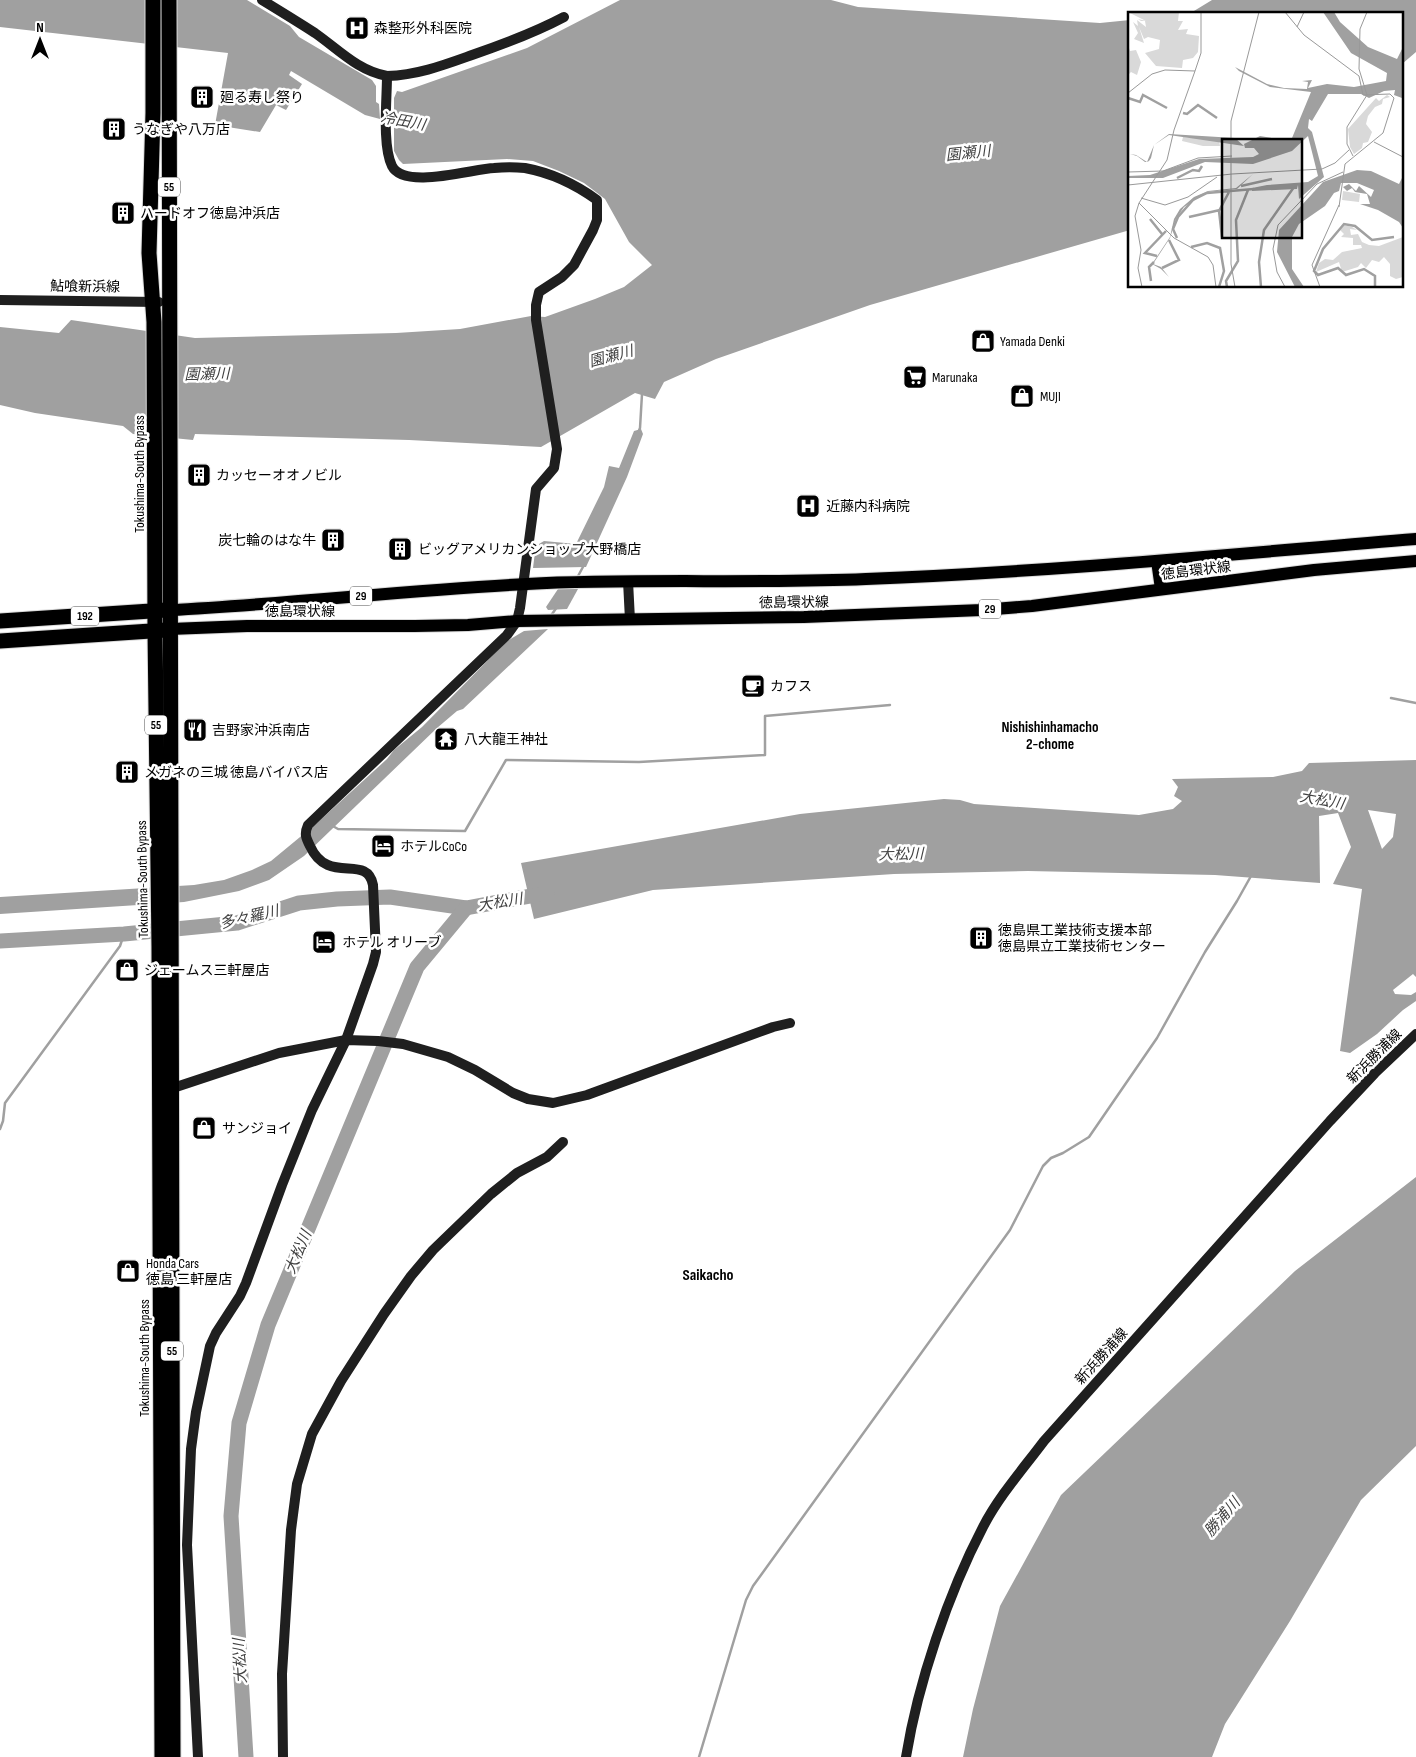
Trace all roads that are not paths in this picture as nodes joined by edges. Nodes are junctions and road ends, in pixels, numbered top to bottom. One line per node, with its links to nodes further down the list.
1 (153, 0): 7 (highway, Tokushima-South Bypass / 55)
2 (169, 0): 8 (highway, Tokushima-South Bypass / 55)
3 (262, 0): 5 (street)
4 (564, 17): 5 (street)
5 (388, 76): 13 (street)
6 (0, 300): 7 (street, 鮎喰新浜線)
7 (154, 302): 8 (street, 鮎喰新浜線); 15 (highway, Tokushima-South Bypass / 55)
8 (170, 302): 15 (highway, Tokushima-South Bypass / 55)
9 (1416, 539): 10 (main road, 徳島環状線 / 29)
10 (1157, 561): 12 (main road, 徳島環状線 / 29); 14 (main road)
11 (1416, 561): 14 (main road, 徳島環状線 / 29)
12 (628, 581): 13 (main road, 徳島環状線 / 29); 17 (street)
13 (525, 584): 15 (main road, 徳島環状線 / 29); 16 (street)
14 (1161, 589): 17 (main road, 徳島環状線 / 29)
15 (163, 611): 18 (highway, 192); 19 (highway, Tokushima-South Bypass / 55)
16 (517, 620): 17 (main road, 徳島環状線 / 29); 19 (main road, 徳島環状線 / 29); 23 (street)
17 (630, 620)
18 (0, 621)
19 (163, 630): 20 (highway, 192); 24 (highway, Tokushima-South Bypass / 55)
20 (0, 641)
21 (790, 1023): 23 (street)
22 (1416, 1034): 30 (street, 新浜勝浦線)
23 (349, 1040): 24 (street); 28 (street)
24 (165, 1091): 26 (highway, Tokushima-South Bypass / 55); 27 (highway, Tokushima-South Bypass / 55)
25 (563, 1142): 29 (street)
26 (162, 1757)
27 (173, 1757)
28 (198, 1757)
29 (283, 1757)
30 (906, 1757)

